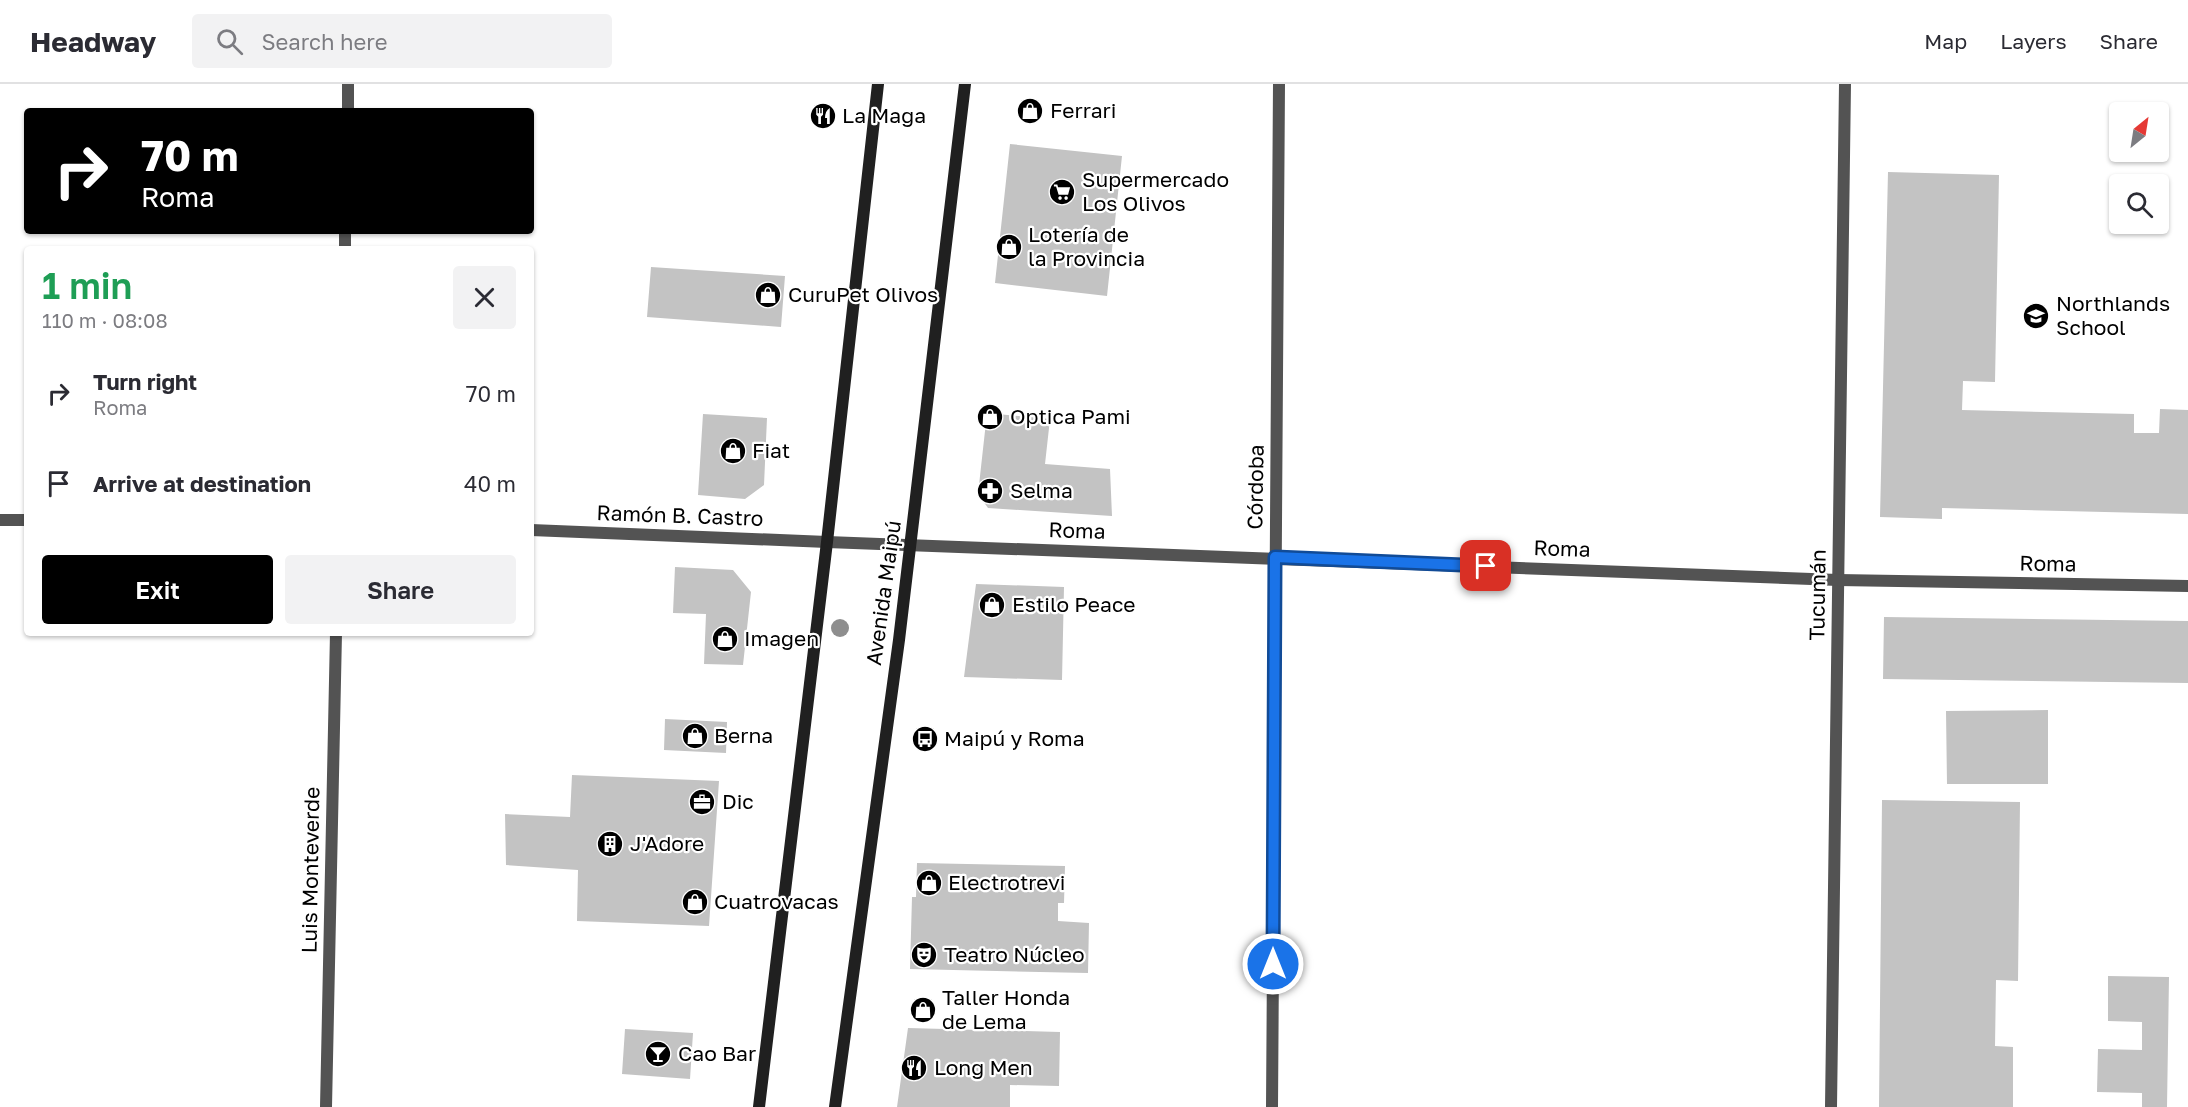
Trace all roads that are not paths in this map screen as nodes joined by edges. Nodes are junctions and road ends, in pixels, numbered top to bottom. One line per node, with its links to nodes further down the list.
1 (348, 84): 6 (street)
2 (878, 84): 10 (main road)
3 (965, 84): 11 (main road, Avenida Maipú)
4 (1279, 84): 12 (street, Córdoba)
5 (1845, 84): 13 (street, Tucumán)
6 (348, 108)
7 (0, 520): 8 (street)
8 (24, 520)
9 (534, 530): 10 (street, Ramón B. Castro)
10 (827, 542): 11 (street, Roma); 17 (main road)
11 (911, 544): 12 (street, Roma); 18 (main road, Avenida Maipú)
12 (1275, 557): 13 (street, Roma); 19 (street, Córdoba)
13 (1838, 580): 14 (street, Roma); 20 (street, Tucumán)
14 (2188, 586)
15 (336, 636): 16 (street, Luis Monteverde)
16 (326, 1107)
17 (759, 1107)
18 (834, 1107)
19 (1272, 1107)
20 (1831, 1107)

